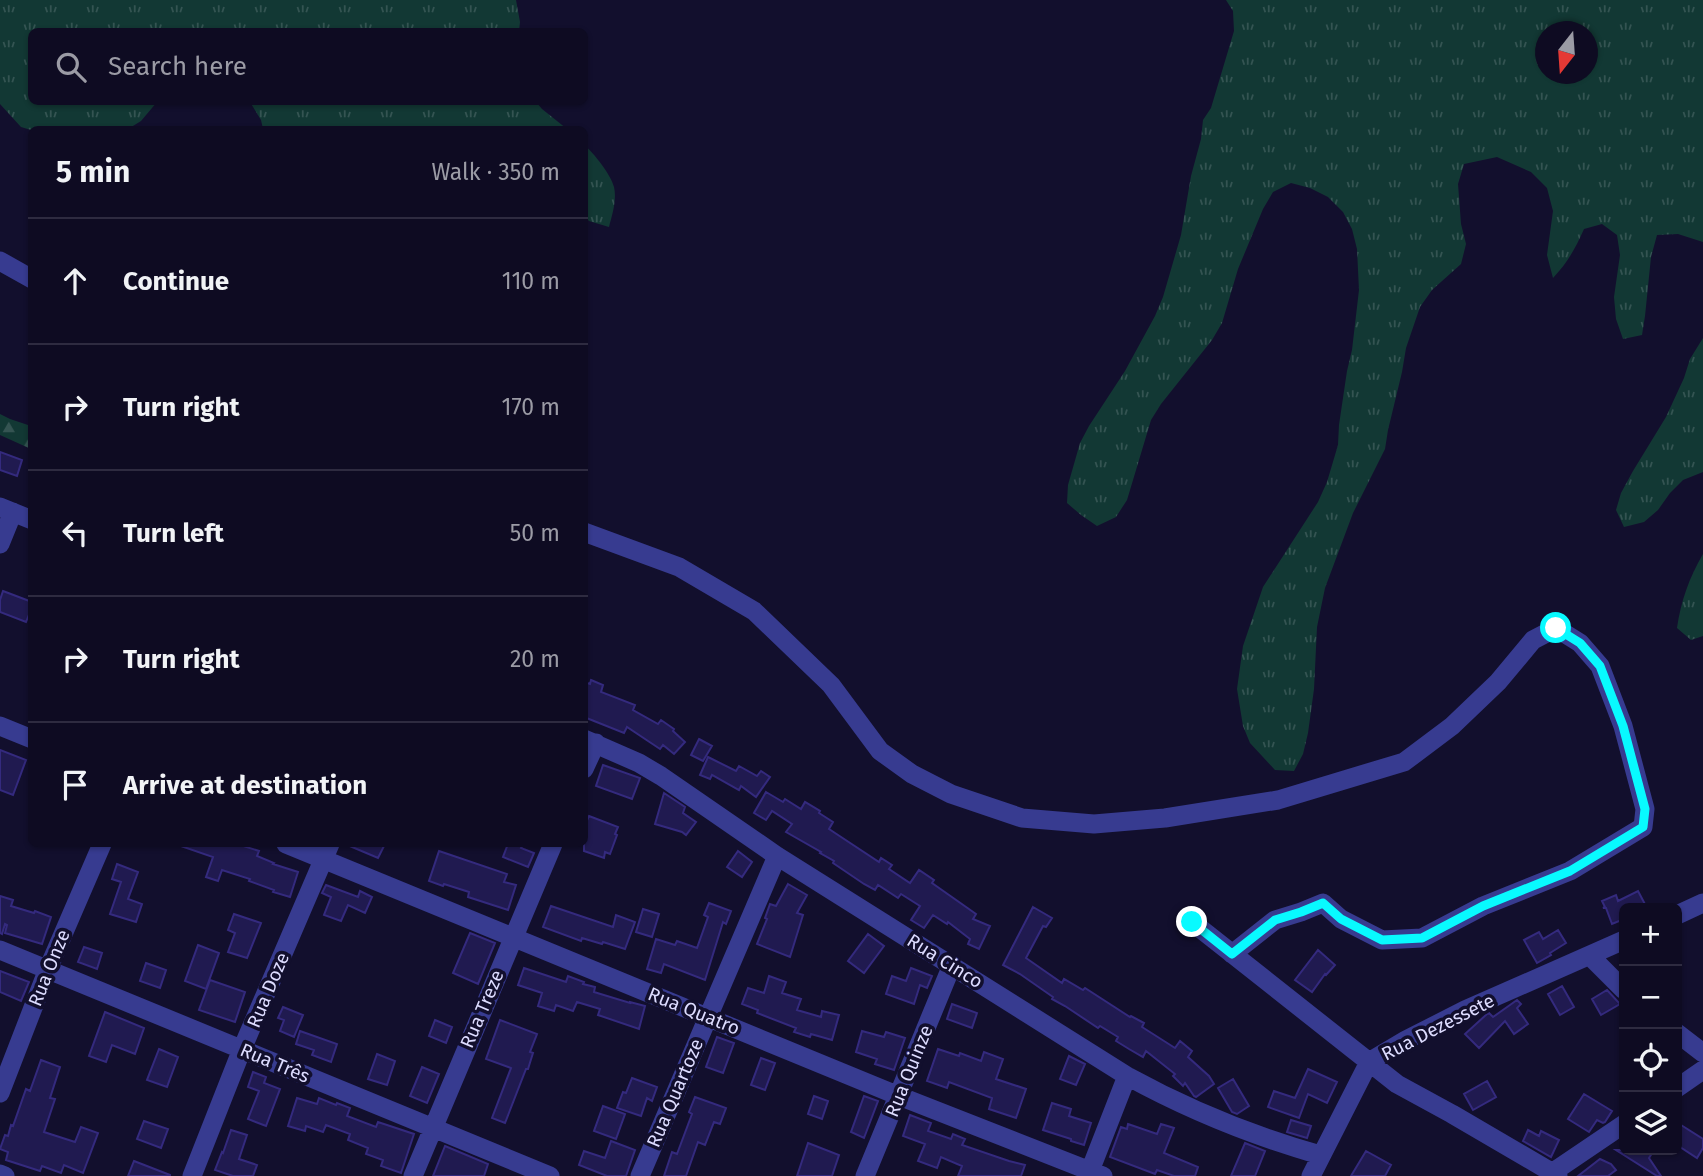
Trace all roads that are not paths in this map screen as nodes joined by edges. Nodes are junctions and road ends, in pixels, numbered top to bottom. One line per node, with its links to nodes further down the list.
1 (0, 261): 2 (street)
2 (28, 277)
3 (6, 510): 4 (street); 6 (street)
4 (28, 518)
5 (588, 533): 21 (street)
6 (0, 544)
7 (0, 726): 8 (street)
8 (28, 737)
9 (590, 741): 14 (street, Rua Cinco)
10 (101, 847): 24 (street, Rua Onze)
11 (304, 847): 13 (street, Rua Quatro)
12 (552, 847): 18 (street, Rua Treze)
13 (327, 851): 18 (street, Rua Quatro); 28 (street, Rua Doze)
14 (777, 856): 23 (street, Rua Cinco); 26 (street, Rua Quartoze)
15 (1703, 903): 16 (street)
16 (1682, 913)
17 (1192, 922): 21 (street)
18 (513, 937): 26 (street, Rua Quatro); 36 (street, Rua Treze)
19 (1619, 942): 22 (street, Rua Dezessete)
20 (0, 950): 24 (street, Rua Três)
21 (1232, 954): 30 (street)
22 (1590, 956): 25 (street); 30 (street, Rua Dezessete)
23 (952, 965): 32 (street, Rua Cinco); 35 (street, Rua Quinze)
24 (48, 969): 28 (street, Rua Três); 34 (street, Rua Onze)
25 (1619, 985)
26 (708, 1016): 35 (street, Rua Quatro); 46 (street, Rua Quartoze)
27 (1682, 1037): 29 (street)
28 (242, 1049): 36 (street, Rua Três); 43 (street, Rua Doze)
29 (1703, 1053)
30 (1369, 1062): 38 (street, Rua Dezessete); 41 (street)
31 (1703, 1070): 33 (street)
32 (1127, 1076): 38 (street, Rua Cinco); 40 (street)
33 (1682, 1085)
34 (0, 1093)
35 (900, 1096): 40 (street, Rua Quatro); 47 (street, Rua Quinze)
36 (432, 1128): 44 (street, Rua Treze); 45 (street, Rua Três)
37 (1619, 1128): 41 (street)
38 (1320, 1155): 48 (street, Rua Dezessete)
39 (0, 1174): 42 (street)
40 (1094, 1174)
41 (1554, 1175)
42 (5, 1176)
43 (192, 1176)
44 (413, 1176)
45 (550, 1176)
46 (640, 1176)
47 (865, 1176)
48 (1311, 1176)

